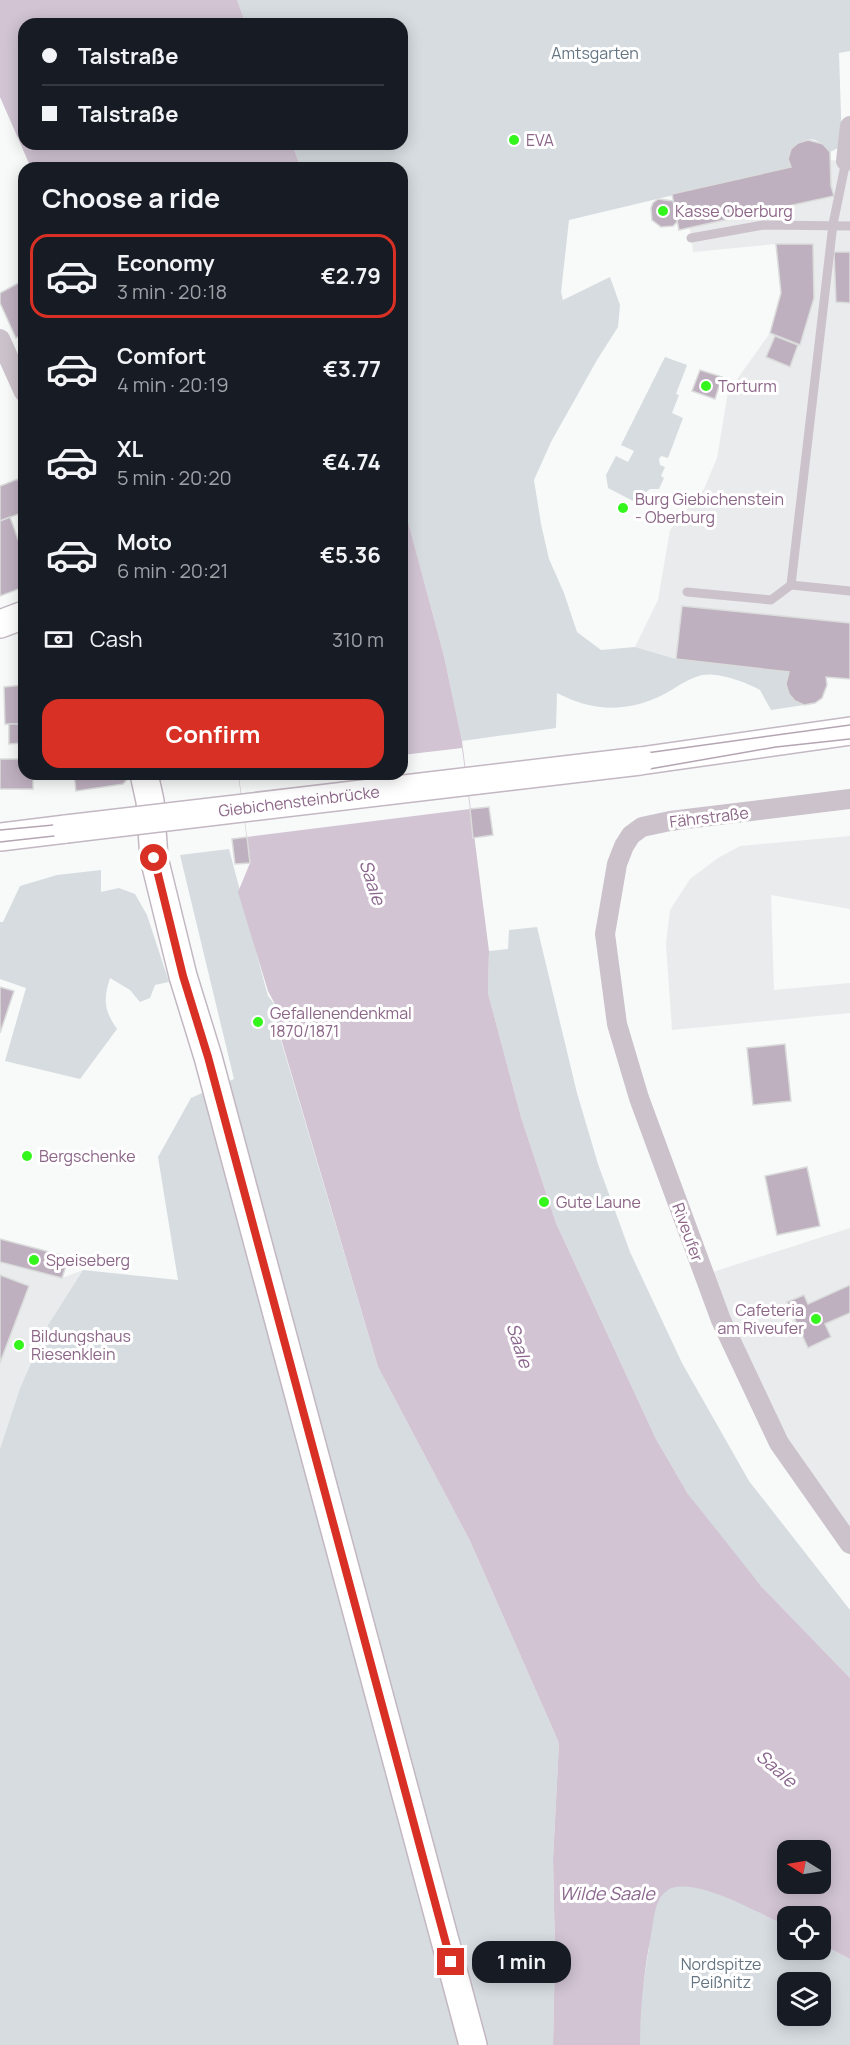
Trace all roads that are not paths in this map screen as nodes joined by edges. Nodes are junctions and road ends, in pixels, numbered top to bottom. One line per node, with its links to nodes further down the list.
1 (847, 122): 2 (street)
2 (846, 161): 3 (lane)
3 (833, 224): 4 (lane); 5 (lane); 8 (lane)
4 (850, 226)
5 (691, 238)
6 (0, 339): 7 (street)
7 (18, 379)
8 (791, 585): 9 (lane); 10 (lane)
9 (850, 591)
10 (687, 592)
11 (18, 617): 12 (street)
12 (0, 624)
13 (850, 732): 16 (street, Giebichensteinbrücke, bridge)
14 (145, 780): 19 (street)
15 (850, 799): 17 (street, Fährstraße)
16 (0, 837)
17 (611, 891): 18 (street, Riveufer)
18 (850, 1544)
19 (473, 2045)

